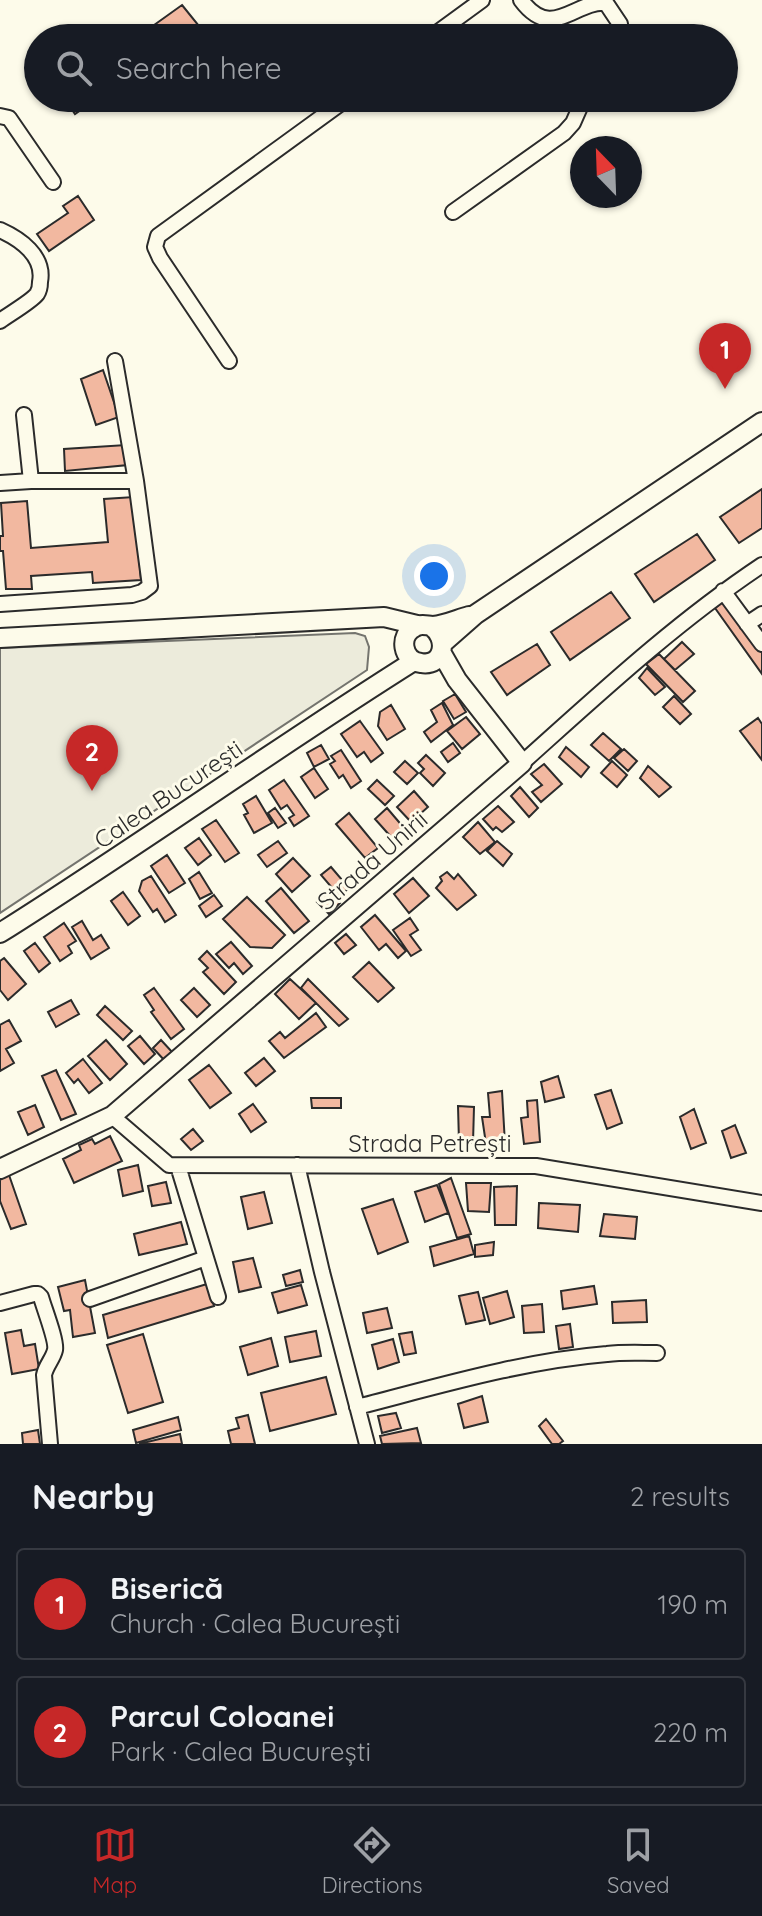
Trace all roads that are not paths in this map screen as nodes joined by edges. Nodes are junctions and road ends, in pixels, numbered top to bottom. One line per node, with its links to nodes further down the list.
1 (482, 0): 3 (street)
2 (521, 0): 4 (street)
3 (449, 24)
4 (620, 24)
5 (329, 112): 13 (street)
6 (578, 112): 9 (street)
7 (0, 116): 8 (street)
8 (53, 182)
9 (453, 212)
10 (0, 230): 11 (street)
11 (0, 321)
12 (115, 361): 17 (street)
13 (229, 361)
14 (24, 415): 16 (street)
15 (762, 422): 22 (main road, Calea București)
16 (31, 481): 17 (street); 18 (street)
17 (136, 481): 21 (street)
18 (0, 483)
19 (762, 565): 20 (street, Strada Unirii)
20 (723, 591): 24 (street); 30 (street, Strada Unirii)
21 (0, 604)
22 (476, 614): 26 (main road, Calea București); 28 (main road, Calea București)
23 (762, 614): 24 (street)
24 (747, 624): 27 (street)
25 (0, 638): 26 (main road)
26 (416, 644): 28 (main road); 28 (main road, Calea București); 29 (main road); 31 (main road, Calea București)
27 (762, 644)
28 (442, 648): 29 (main road)
29 (457, 680): 30 (main road)
30 (522, 763): 32 (main road, Strada Unirii)
31 (0, 933)
32 (112, 1116): 34 (street); 35 (main road, Strada Unirii)
33 (297, 1165): 34 (street, Strada Petrești); 36 (street, Strada Petrești); 42 (street)
34 (178, 1166): 37 (street)
35 (0, 1169)
36 (762, 1203)
37 (206, 1258): 38 (street); 39 (street)
38 (218, 1297)
39 (90, 1299)
40 (0, 1303): 43 (street)
41 (657, 1353): 42 (street)
42 (357, 1407): 44 (street)
43 (50, 1444)
44 (367, 1444)

